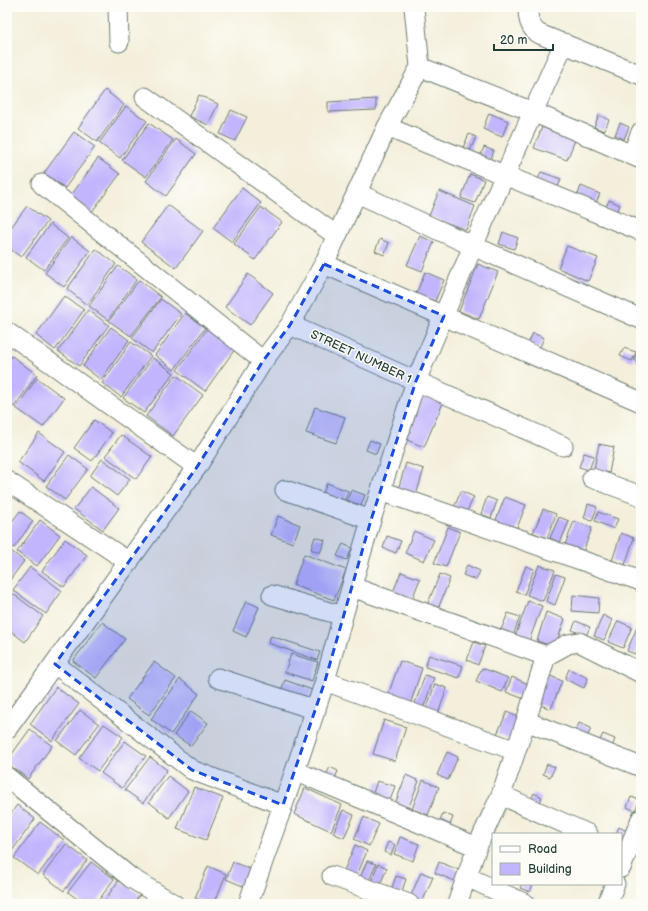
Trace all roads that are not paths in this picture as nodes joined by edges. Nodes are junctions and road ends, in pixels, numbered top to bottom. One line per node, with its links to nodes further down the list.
1 (118, 7): 4 (street)
2 (414, 7): 6 (street)
3 (528, 7): 5 (street)
4 (119, 42)
5 (564, 43): 7 (street); 9 (street)
6 (420, 67): 9 (street); 10 (street)
7 (641, 75)
8 (145, 97): 17 (street)
9 (533, 112): 12 (street); 13 (street)
10 (387, 127): 13 (street); 15 (street)
11 (641, 132): 12 (street)
12 (636, 157)
13 (504, 176): 16 (street); 18 (street)
14 (42, 184): 24 (street)
15 (357, 193): 17 (street); 18 (street)
16 (641, 231)
17 (337, 236): 19 (street)
18 (474, 246): 20 (street); 21 (street)
19 (324, 264): 20 (street); 22 (street)
20 (444, 316): 25 (street); 26 (street)
21 (641, 319)
22 (290, 325): 24 (street); 25 (street, STREET NUMBER 1)
23 (7, 332): 28 (street)
24 (263, 361): 28 (street)
25 (416, 381): 27 (street); 32 (street, STREET NUMBER 1)
26 (641, 402)
27 (563, 446)
28 (197, 467): 35 (street)
29 (592, 478): 33 (street)
30 (8, 484): 35 (street)
31 (285, 490): 34 (street)
32 (380, 490): 34 (street, STREET NUMBER 1); 36 (street)
33 (641, 496)
34 (371, 520): 37 (street, STREET NUMBER 1)
35 (129, 562): 41 (street)
36 (641, 581)
37 (352, 587): 39 (street, STREET NUMBER 1); 40 (street)
38 (272, 595): 39 (street)
39 (342, 616): 44 (street, STREET NUMBER 1)
40 (546, 656): 42 (street); 46 (street)
41 (55, 664): 47 (street); 53 (street)
42 (641, 673)
43 (218, 678): 45 (street)
44 (325, 681): 45 (street, STREET NUMBER 1); 48 (street)
45 (316, 710): 50 (street, STREET NUMBER 1)
46 (526, 721): 48 (street); 49 (street)
47 (7, 729)
48 (516, 751): 52 (street)
49 (641, 767)
50 (295, 771): 53 (street, STREET NUMBER 1); 56 (street)
51 (7, 777): 61 (street)
52 (501, 795): 55 (street); 56 (street)
53 (283, 805): 62 (street, STREET NUMBER 1)
54 (641, 819): 57 (street)
55 (586, 833)
56 (477, 846): 59 (street)
57 (628, 856)
58 (332, 876): 63 (street)
59 (467, 877): 64 (street); 65 (street)
60 (614, 885): 66 (street)
61 (174, 904)
62 (248, 904)
63 (409, 904)
64 (457, 904)
65 (526, 904)
66 (607, 904)

